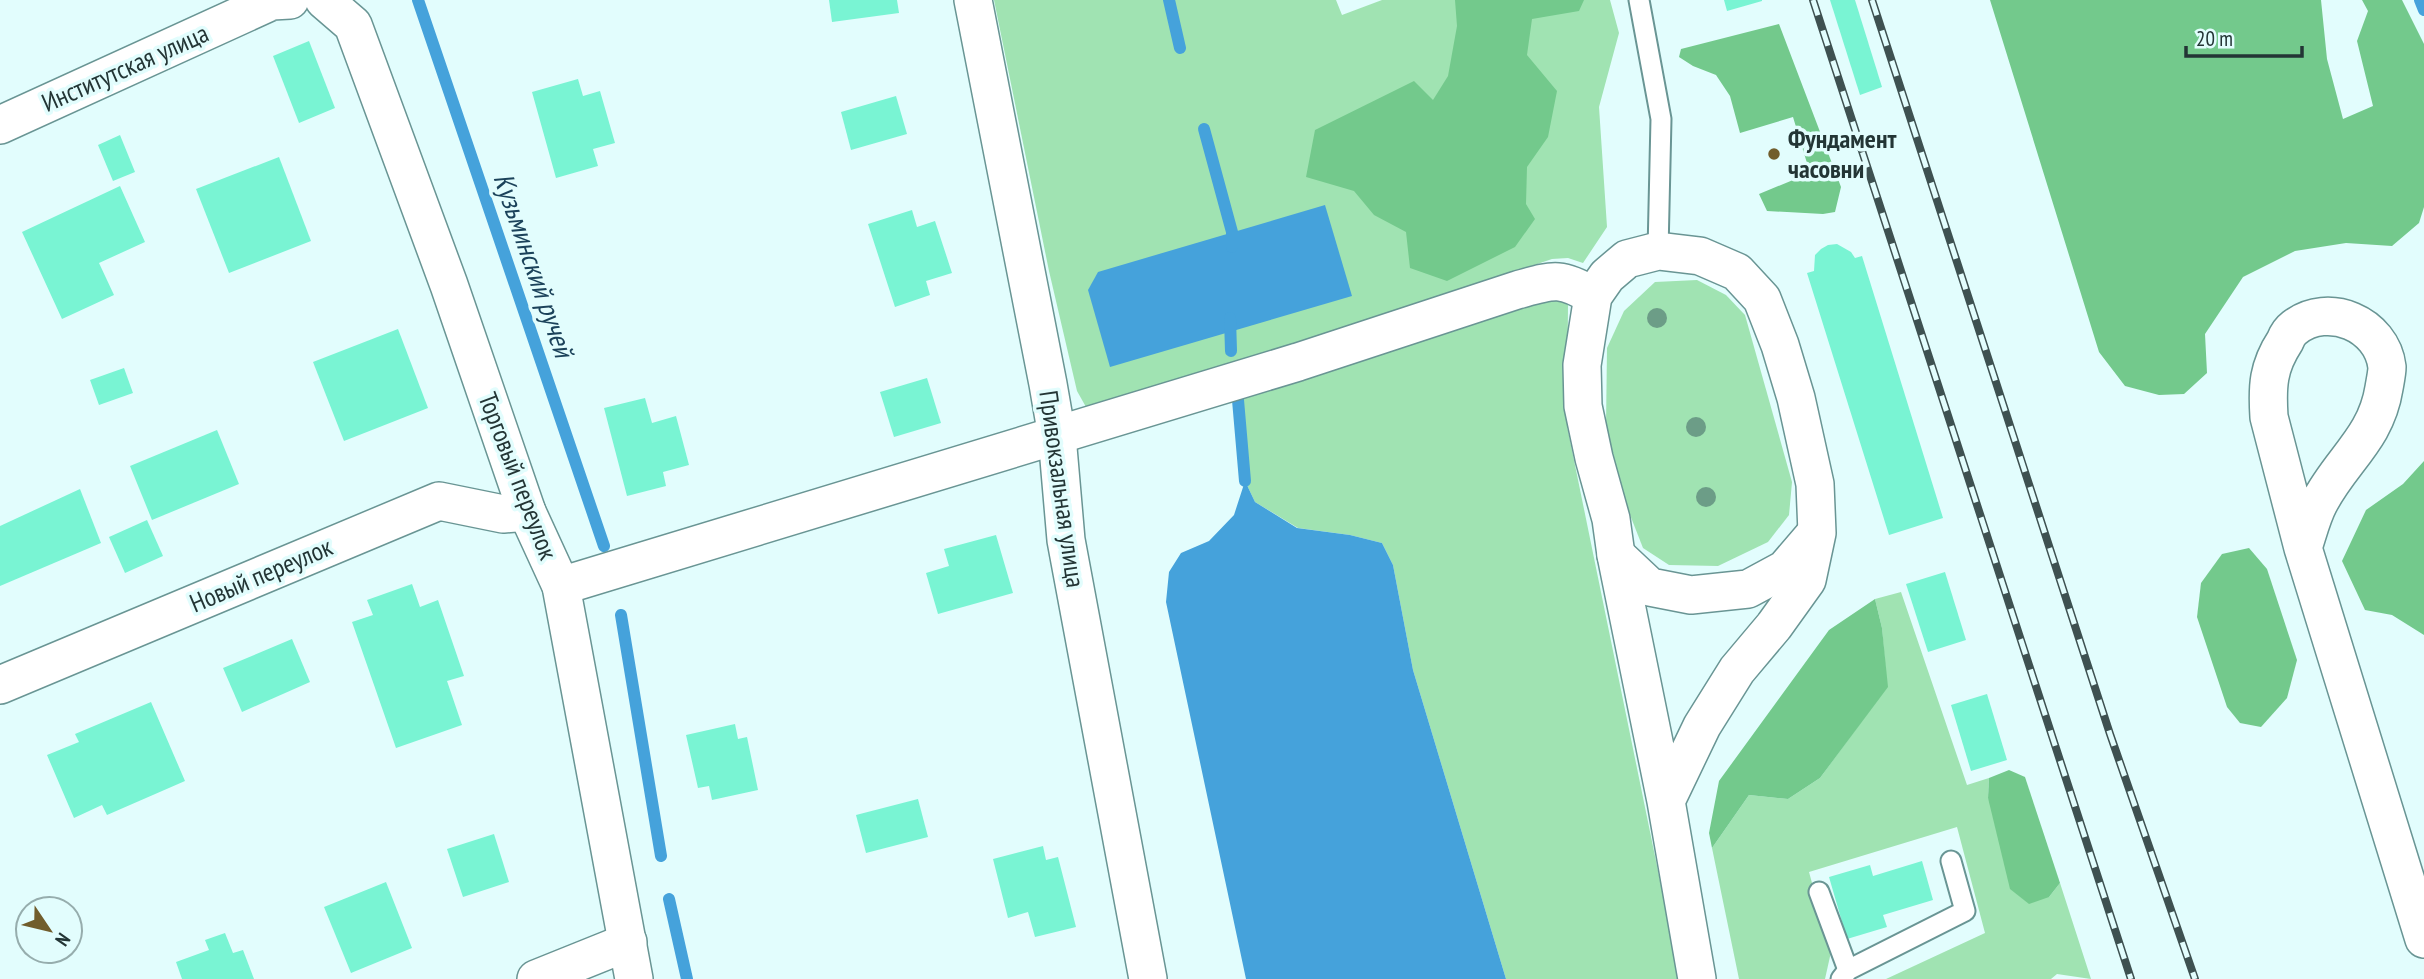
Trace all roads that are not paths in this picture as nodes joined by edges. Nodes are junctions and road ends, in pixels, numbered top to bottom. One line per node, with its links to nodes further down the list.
1 (272, 0): 2 (street, Институтская улица); 6 (street, Институтская улица)
2 (290, 0)
3 (324, 0): 10 (street, Торговый переулок)
4 (973, 0): 9 (street, Привокзальная улица)
5 (1639, 0): 7 (lane)
6 (0, 125)
7 (1658, 251): 8 (street); 11 (street)
8 (1592, 296): 9 (street); 13 (street)
9 (1057, 436): 14 (street); 24 (street, Привокзальная улица)
10 (527, 512): 14 (street, Торговый переулок); 15 (street, Новый переулок)
11 (1817, 533): 13 (street); 16 (street)
12 (2303, 548): 12 (street); 19 (street)
13 (1616, 555): 16 (street)
14 (561, 586): 20 (street, Торговый переулок)
15 (0, 685)
16 (1666, 801): 25 (street)
17 (1951, 861): 21 (lane)
18 (1819, 892): 21 (lane)
19 (2424, 939)
20 (628, 942): 22 (street); 23 (street, Торговый переулок)
21 (1844, 975)
22 (536, 979)
23 (634, 979)
24 (1148, 979)
25 (1697, 979)

